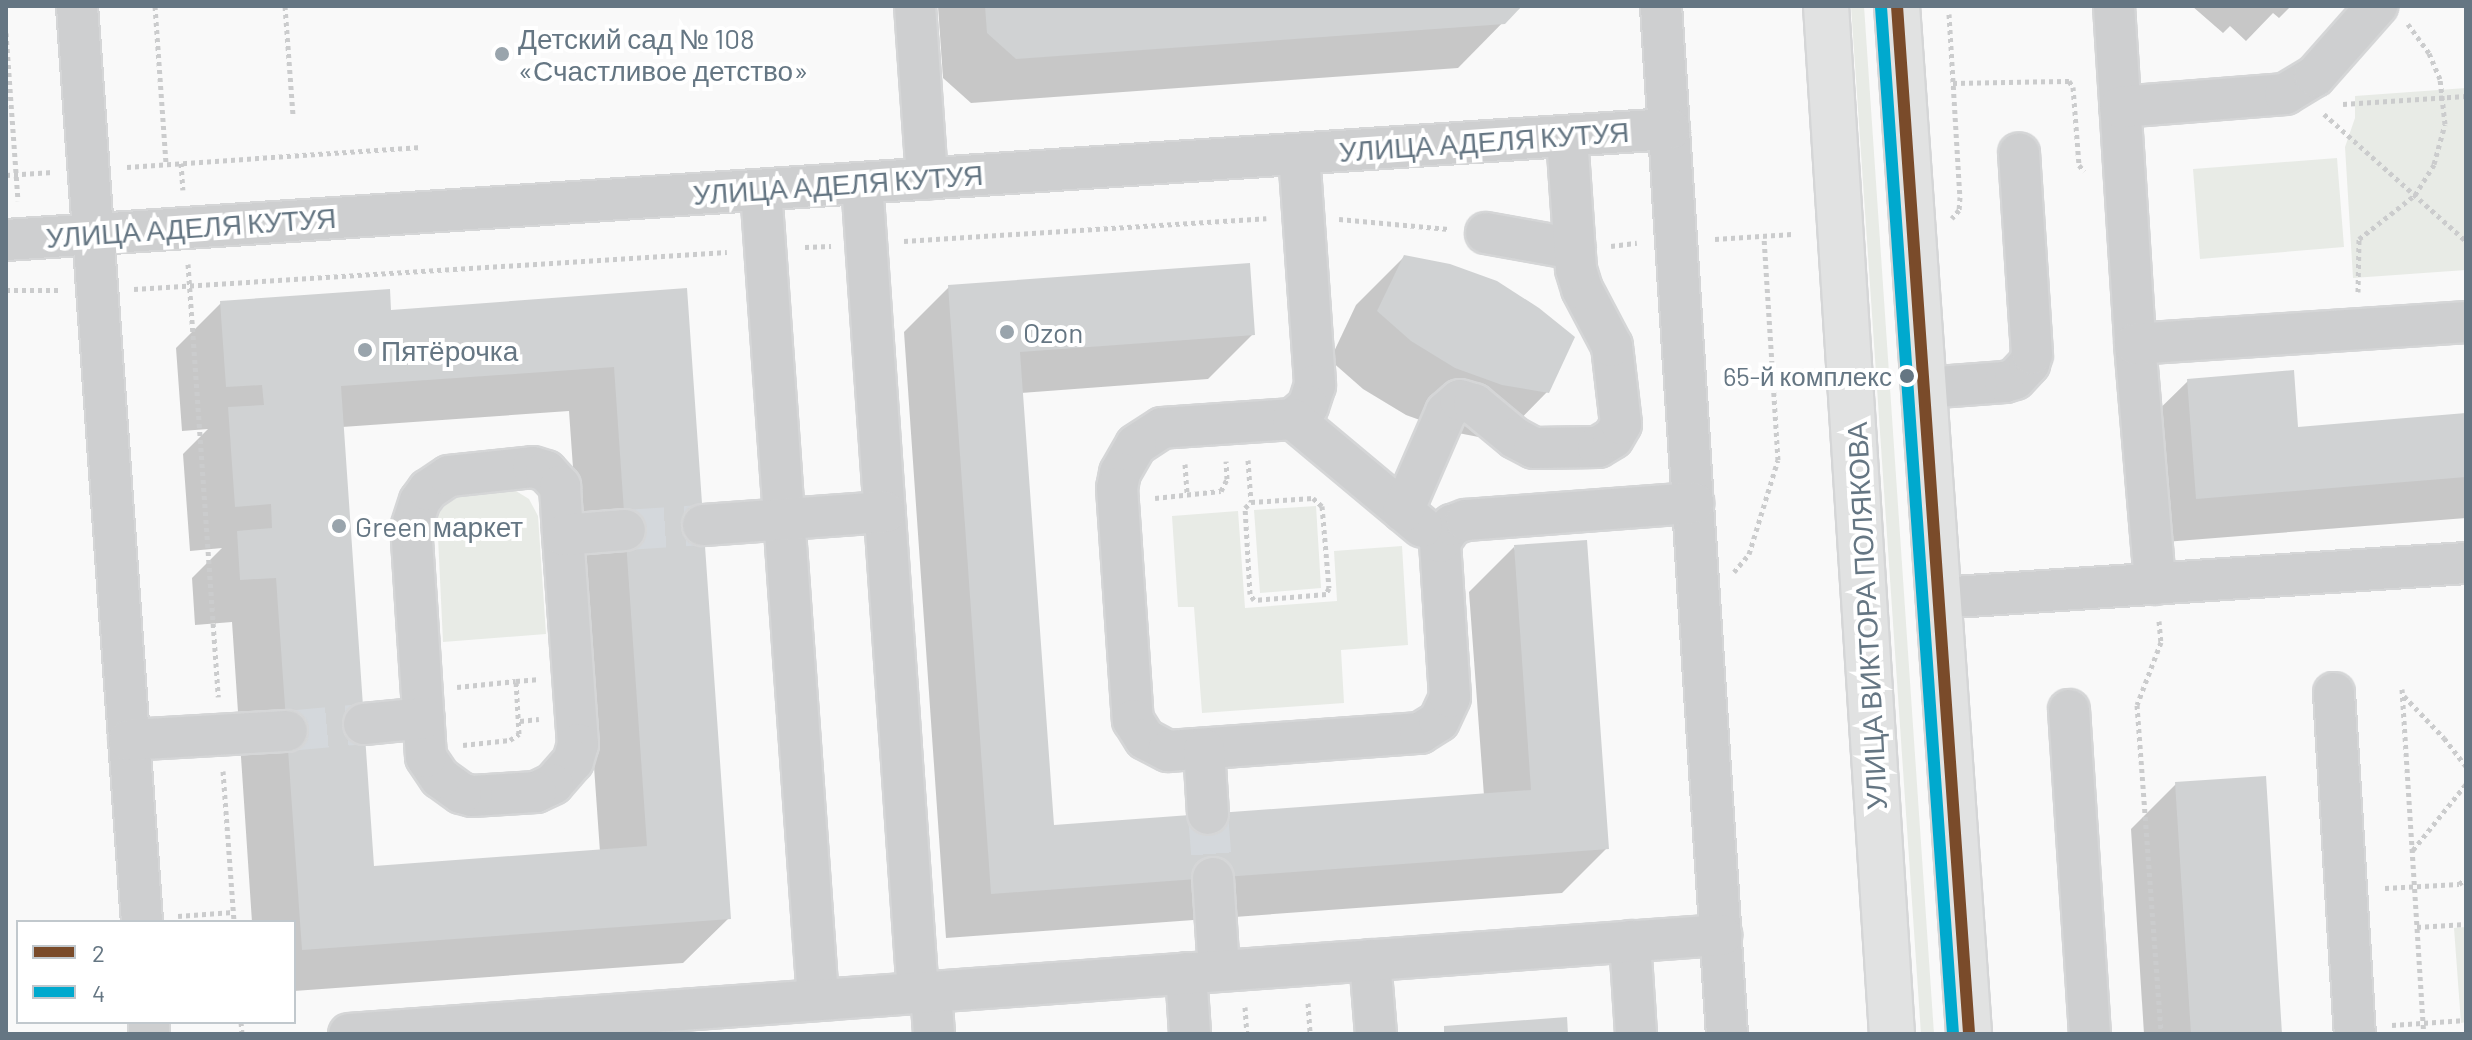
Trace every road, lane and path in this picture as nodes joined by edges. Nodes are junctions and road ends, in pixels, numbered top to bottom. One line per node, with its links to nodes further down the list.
1 (77, 6): 26 (street)
2 (155, 6): 24 (path)
3 (285, 6): 17 (path)
4 (915, 6): 29 (street)
5 (1661, 6): 18 (street)
6 (1826, 6): 102 (main road, УЛИЦА ВИКТОРА ПОЛЯКОВА)
7 (1897, 6): 45 (main road)
8 (2114, 6): 16 (street)
9 (2390, 12): 14 (path); 15 (street)
10 (1949, 14): 12 (path)
11 (6, 33): 28 (path)
12 (1953, 83): 25 (path); 33 (path)
13 (2466, 96): 14 (path)
14 (2445, 97): 15 (path); 32 (path)
15 (2305, 98): 16 (street); 32 (path)
16 (2120, 107): 25 (street)
17 (293, 116)
18 (1669, 129): 19 (street, УЛИЦА АДЕЛЯ КУТУЯ); 49 (street)
19 (1567, 136): 22 (street, УЛИЦА АДЕЛЯ КУТУЯ); 40 (street)
20 (421, 147): 23 (path)
21 (2019, 153): 45 (street)
22 (1299, 154): 29 (street, УЛИЦА АДЕЛЯ КУТУЯ); 46 (street)
23 (181, 163): 24 (path); 34 (path)
24 (166, 164): 26 (path)
25 (2124, 169): 44 (street)
26 (89, 170): 28 (path); 36 (street)
27 (6, 175): 28 (path)
28 (16, 175): 38 (path)
29 (927, 179): 30 (street, УЛИЦА АДЕЛЯ КУТУЯ)
30 (862, 183): 31 (street, УЛИЦА АДЕЛЯ КУТУЯ); 52 (street)
31 (761, 190): 34 (street, УЛИЦА АДЕЛЯ КУТУЯ); 53 (street)
32 (2415, 195): 39 (path); 43 (path)
33 (1960, 197)
34 (186, 228): 36 (street, УЛИЦА АДЕЛЯ КУТУЯ); 69 (path)
35 (1486, 233): 40 (street)
36 (93, 234): 38 (street, УЛИЦА АДЕЛЯ КУТУЯ); 70 (street)
37 (1792, 234): 59 (path)
38 (13, 239): 41 (path)
39 (2466, 241)
40 (1575, 249): 51 (street)
41 (24, 290)
42 (2466, 322): 43 (street)
43 (2360, 329): 44 (street)
44 (2135, 344): 60 (street)
45 (1924, 388): 61 (main road)
46 (1293, 419): 47 (street); 51 (street)
47 (1223, 424): 48 (street); 48 (path)
48 (1118, 500): 71 (street)
49 (1693, 503): 57 (street); 59 (street)
50 (1245, 508): 50 (path)
51 (1403, 511): 57 (street)
52 (885, 512): 53 (street); 89 (street)
53 (785, 519): 54 (street); 90 (street)
54 (703, 525)
55 (625, 530): 56 (street)
56 (563, 535): 62 (street); 66 (street)
57 (1440, 542): 71 (street)
58 (2466, 563): 60 (street)
59 (1698, 576): 85 (street)
60 (2155, 584): 61 (street); 105 (path)
61 (1939, 598): 103 (main road)
62 (573, 675): 63 (path); 66 (street)
63 (516, 681): 66 (path); 66 (path)
64 (2334, 693): 79 (street)
65 (2069, 710): 104 (street)
66 (424, 719): 67 (street)
67 (364, 724)
68 (287, 731): 69 (street)
69 (221, 736): 70 (street); 80 (path)
70 (129, 740): 81 (street)
71 (1204, 749): 74 (street)
72 (2466, 766): 75 (path)
73 (2466, 784): 75 (path)
74 (1208, 814)
75 (2412, 850): 78 (path)
76 (1213, 878): 88 (street)
77 (2466, 879): 78 (path)
78 (2415, 886): 79 (path); 84 (path)
79 (2346, 891): 95 (street)
80 (233, 912): 81 (path); 82 (path)
81 (142, 920)
82 (234, 920)
83 (2466, 924): 84 (path)
84 (2417, 927): 93 (path)
85 (1721, 935): 86 (street); 101 (street)
86 (1630, 941): 87 (street); 100 (street)
87 (1370, 960): 88 (street); 99 (street)
88 (1203, 972): 89 (street); 98 (street)
89 (925, 992): 90 (street); 97 (street)
90 (818, 1000): 91 (street)
91 (742, 1020): 94 (street)
92 (2466, 1020): 93 (path)
93 (2423, 1022): 95 (path); 106 (path)
94 (473, 1030): 96 (street)
95 (2355, 1031)
96 (349, 1034)
97 (934, 1034)
98 (1190, 1034)
99 (1376, 1034)
100 (1636, 1034)
101 (1727, 1034)
102 (1892, 1034)
103 (1969, 1034)
104 (2090, 1034)
105 (2161, 1034)
106 (2424, 1034)

